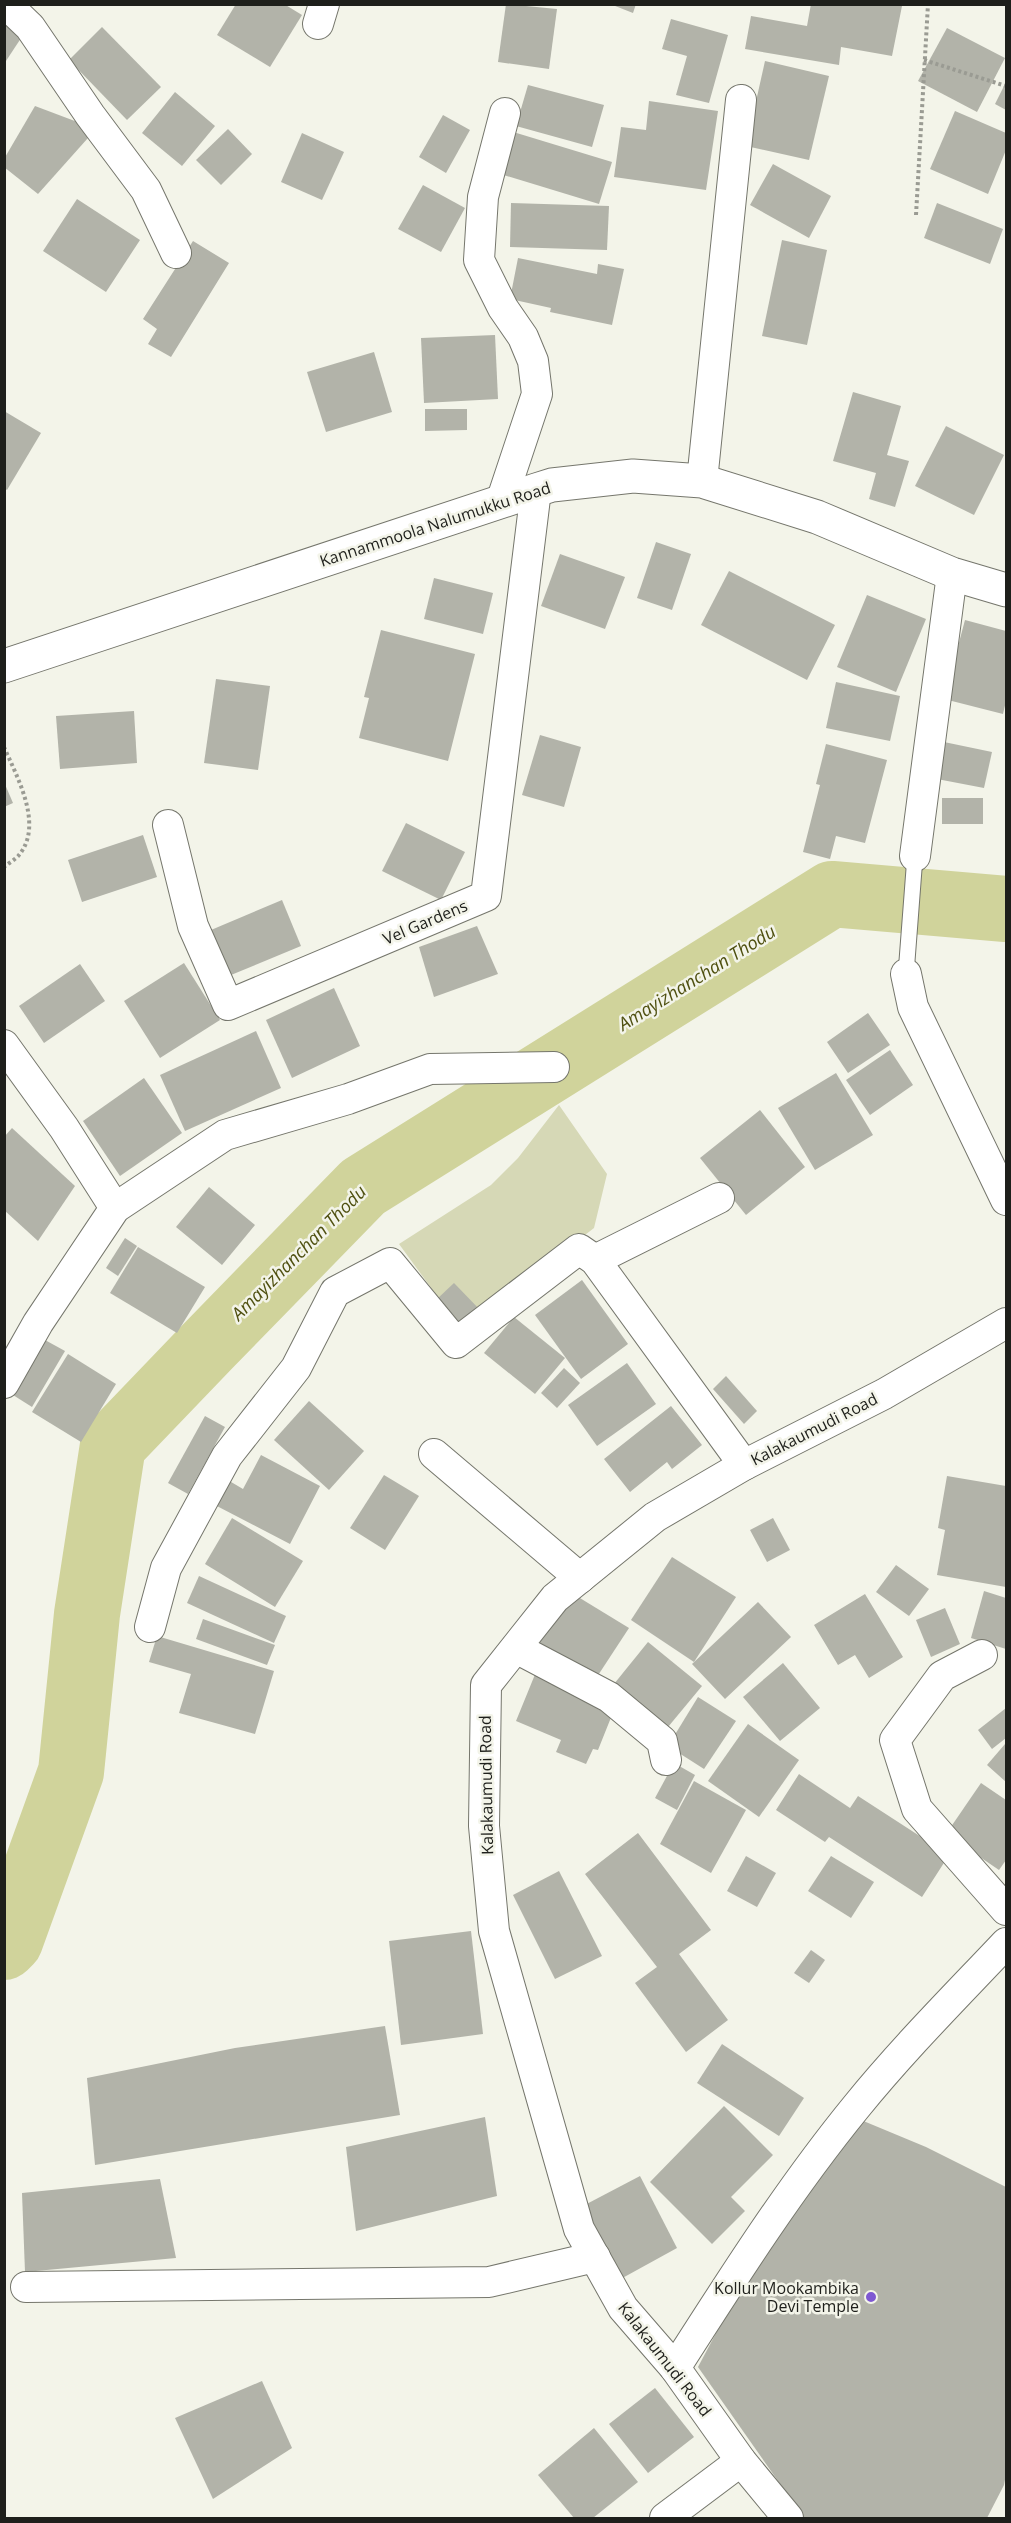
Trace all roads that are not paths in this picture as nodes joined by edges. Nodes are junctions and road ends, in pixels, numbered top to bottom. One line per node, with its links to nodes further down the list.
1 (6, 4): 4 (street)
2 (741, 100): 5 (street)
3 (505, 113): 7 (street)
4 (176, 253)
5 (702, 481): 6 (main road, Kannammoola Nalumukku Road); 8 (main road, Kannammoola Nalumukku Road)
6 (536, 489): 7 (main road, Kannammoola Nalumukku Road); 11 (street, Vel Gardens)
7 (501, 502): 10 (main road, Kannammoola Nalumukku Road)
8 (952, 574): 9 (main road, Kannammoola Nalumukku Road); 12 (street)
9 (1006, 590)
10 (4, 666)
11 (168, 825)
12 (915, 856): 13 (lane)
13 (906, 974): 17 (street)
14 (4, 1044): 18 (street)
15 (554, 1067): 18 (street)
16 (719, 1198): 19 (street)
17 (1006, 1200)
18 (116, 1208): 21 (street)
19 (595, 1260): 24 (street); 26 (street)
20 (1006, 1323): 24 (street, Kalakaumudi Road)
21 (13, 1347): 22 (street)
22 (4, 1383)
23 (434, 1454): 25 (street)
24 (744, 1464): 25 (street, Kalakaumudi Road)
25 (580, 1578): 27 (street, Kalakaumudi Road)
26 (150, 1627)
27 (516, 1648): 29 (street); 32 (street, Kalakaumudi Road)
28 (981, 1655): 30 (street)
29 (666, 1761)
30 (1006, 1910)
31 (1006, 1943): 34 (street)
32 (595, 2257): 33 (street); 34 (street, Kalakaumudi Road)
33 (26, 2287)
34 (675, 2368): 35 (street, Kalakaumudi Road)
35 (741, 2461): 36 (street); 37 (street, Kalakaumudi Road)
36 (664, 2518)
37 (788, 2518)

